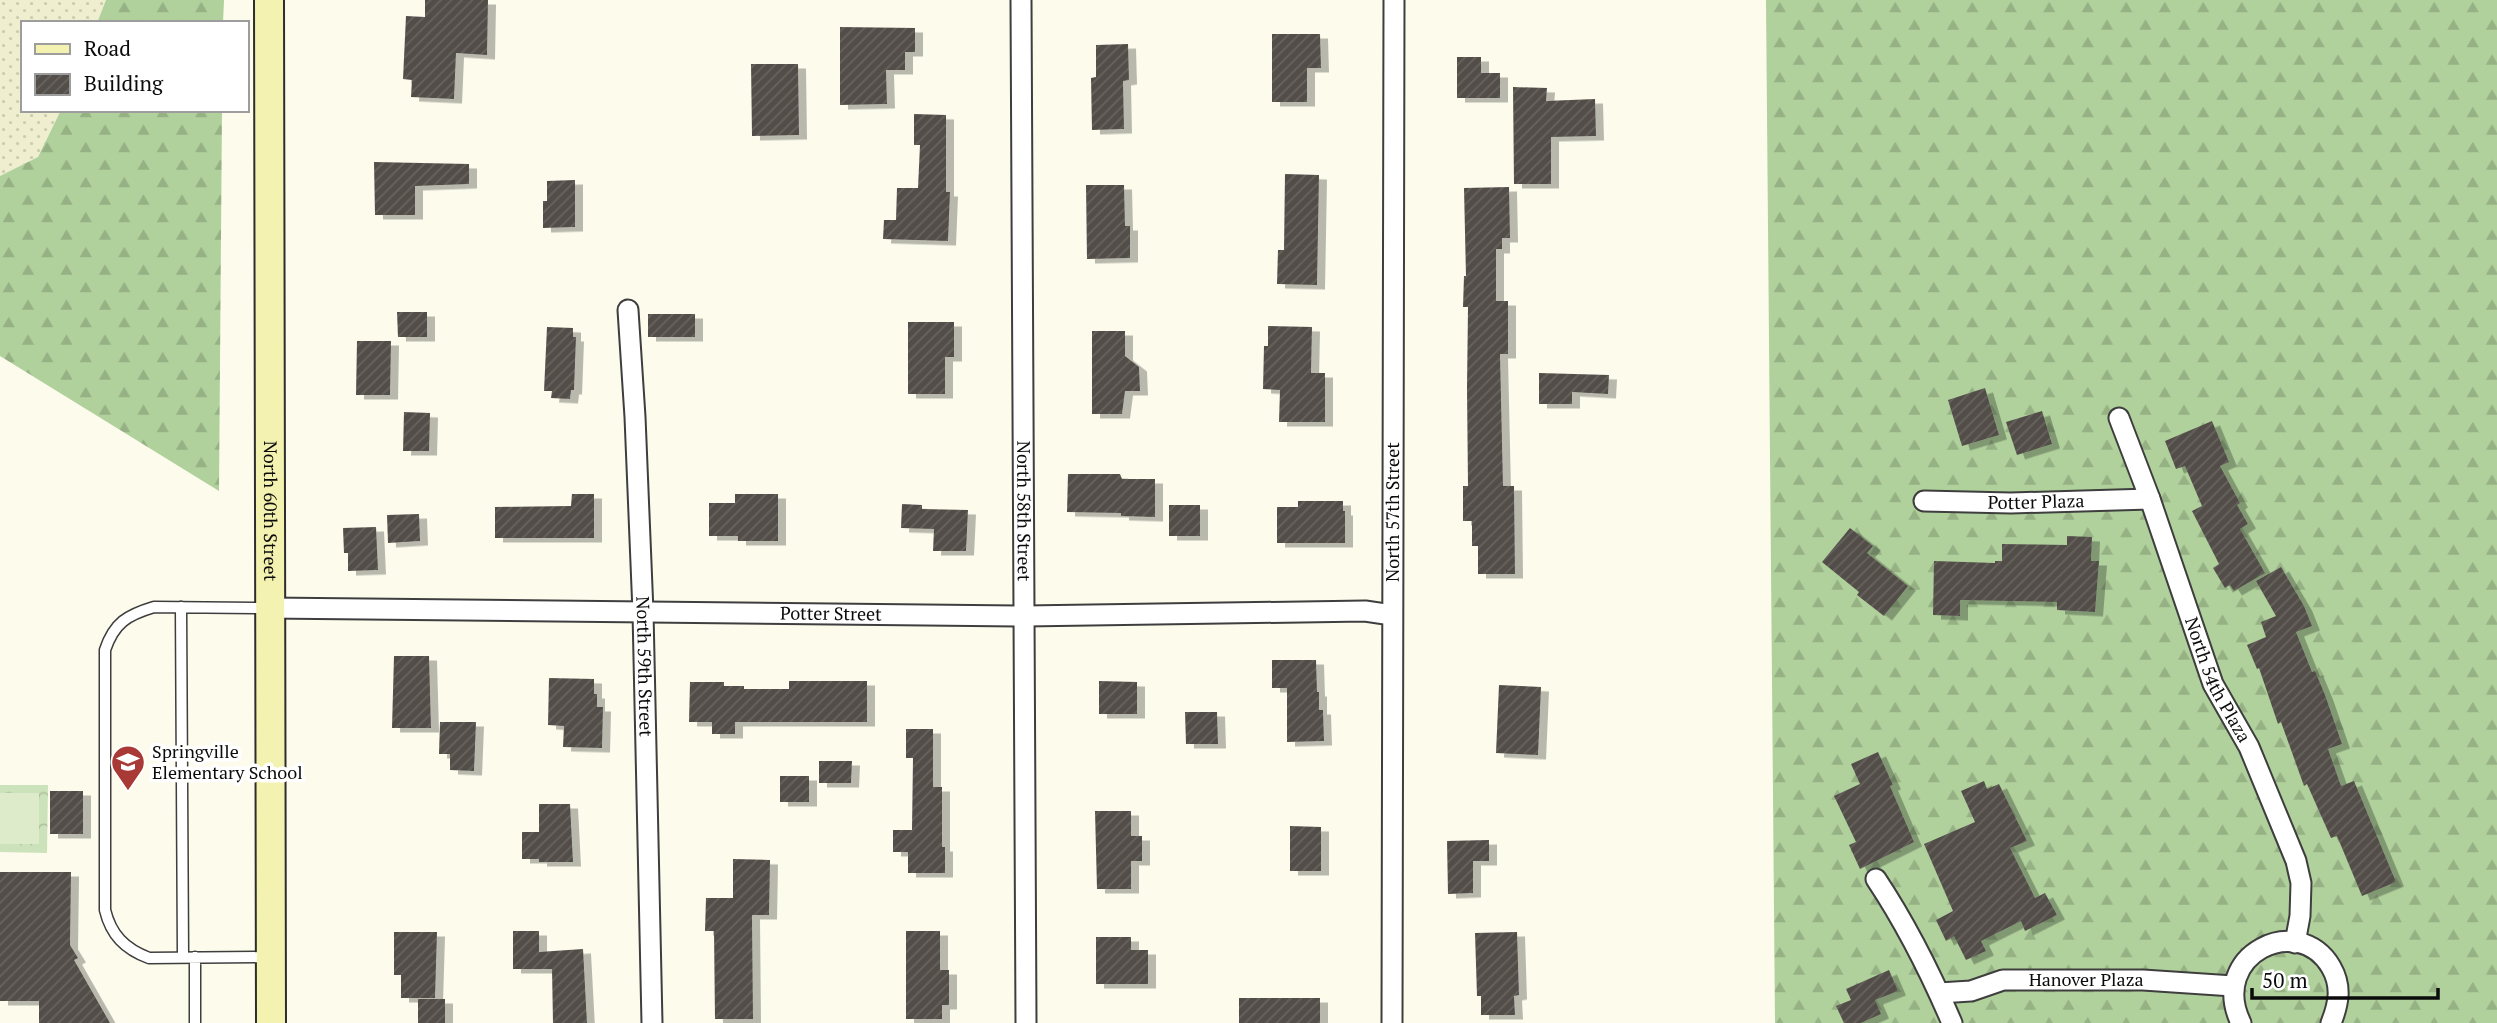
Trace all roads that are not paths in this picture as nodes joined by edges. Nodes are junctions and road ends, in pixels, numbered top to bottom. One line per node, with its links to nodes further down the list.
1 (268, 0): 9 (main road, North 60th Street)
2 (1021, 0): 12 (street, North 58th Street)
3 (1394, 0): 11 (street, North 57th Street)
4 (628, 310): 10 (street, North 59th Street)
5 (2119, 418): 6 (street, North 54th Plaza)
6 (2150, 499): 7 (street, Potter Plaza); 14 (street, North 54th Plaza)
7 (1924, 501)
8 (181, 607): 9 (lane); 15 (lane); 15 (lane)
9 (270, 608): 10 (street, Potter Street); 17 (main road, North 60th Street)
10 (643, 612): 12 (street, Potter Street); 23 (street, North 59th Street)
11 (1392, 615): 12 (street, Potter Street); 25 (street, North 57th Street)
12 (1026, 616): 24 (street, North 58th Street)
13 (1876, 879): 19 (street)
14 (2295, 943): 18 (street); 20 (street)
15 (183, 956): 16 (lane)
16 (195, 957): 17 (lane); 21 (lane)
17 (270, 957): 22 (main road, North 60th Street)
18 (2233, 986): 19 (street, Hanover Plaza); 27 (street)
19 (1939, 993): 26 (street)
20 (2337, 1018)
21 (195, 1023)
22 (271, 1023)
23 (652, 1023)
24 (1026, 1023)
25 (1392, 1023)
26 (1952, 1023)
27 (2241, 1023)

